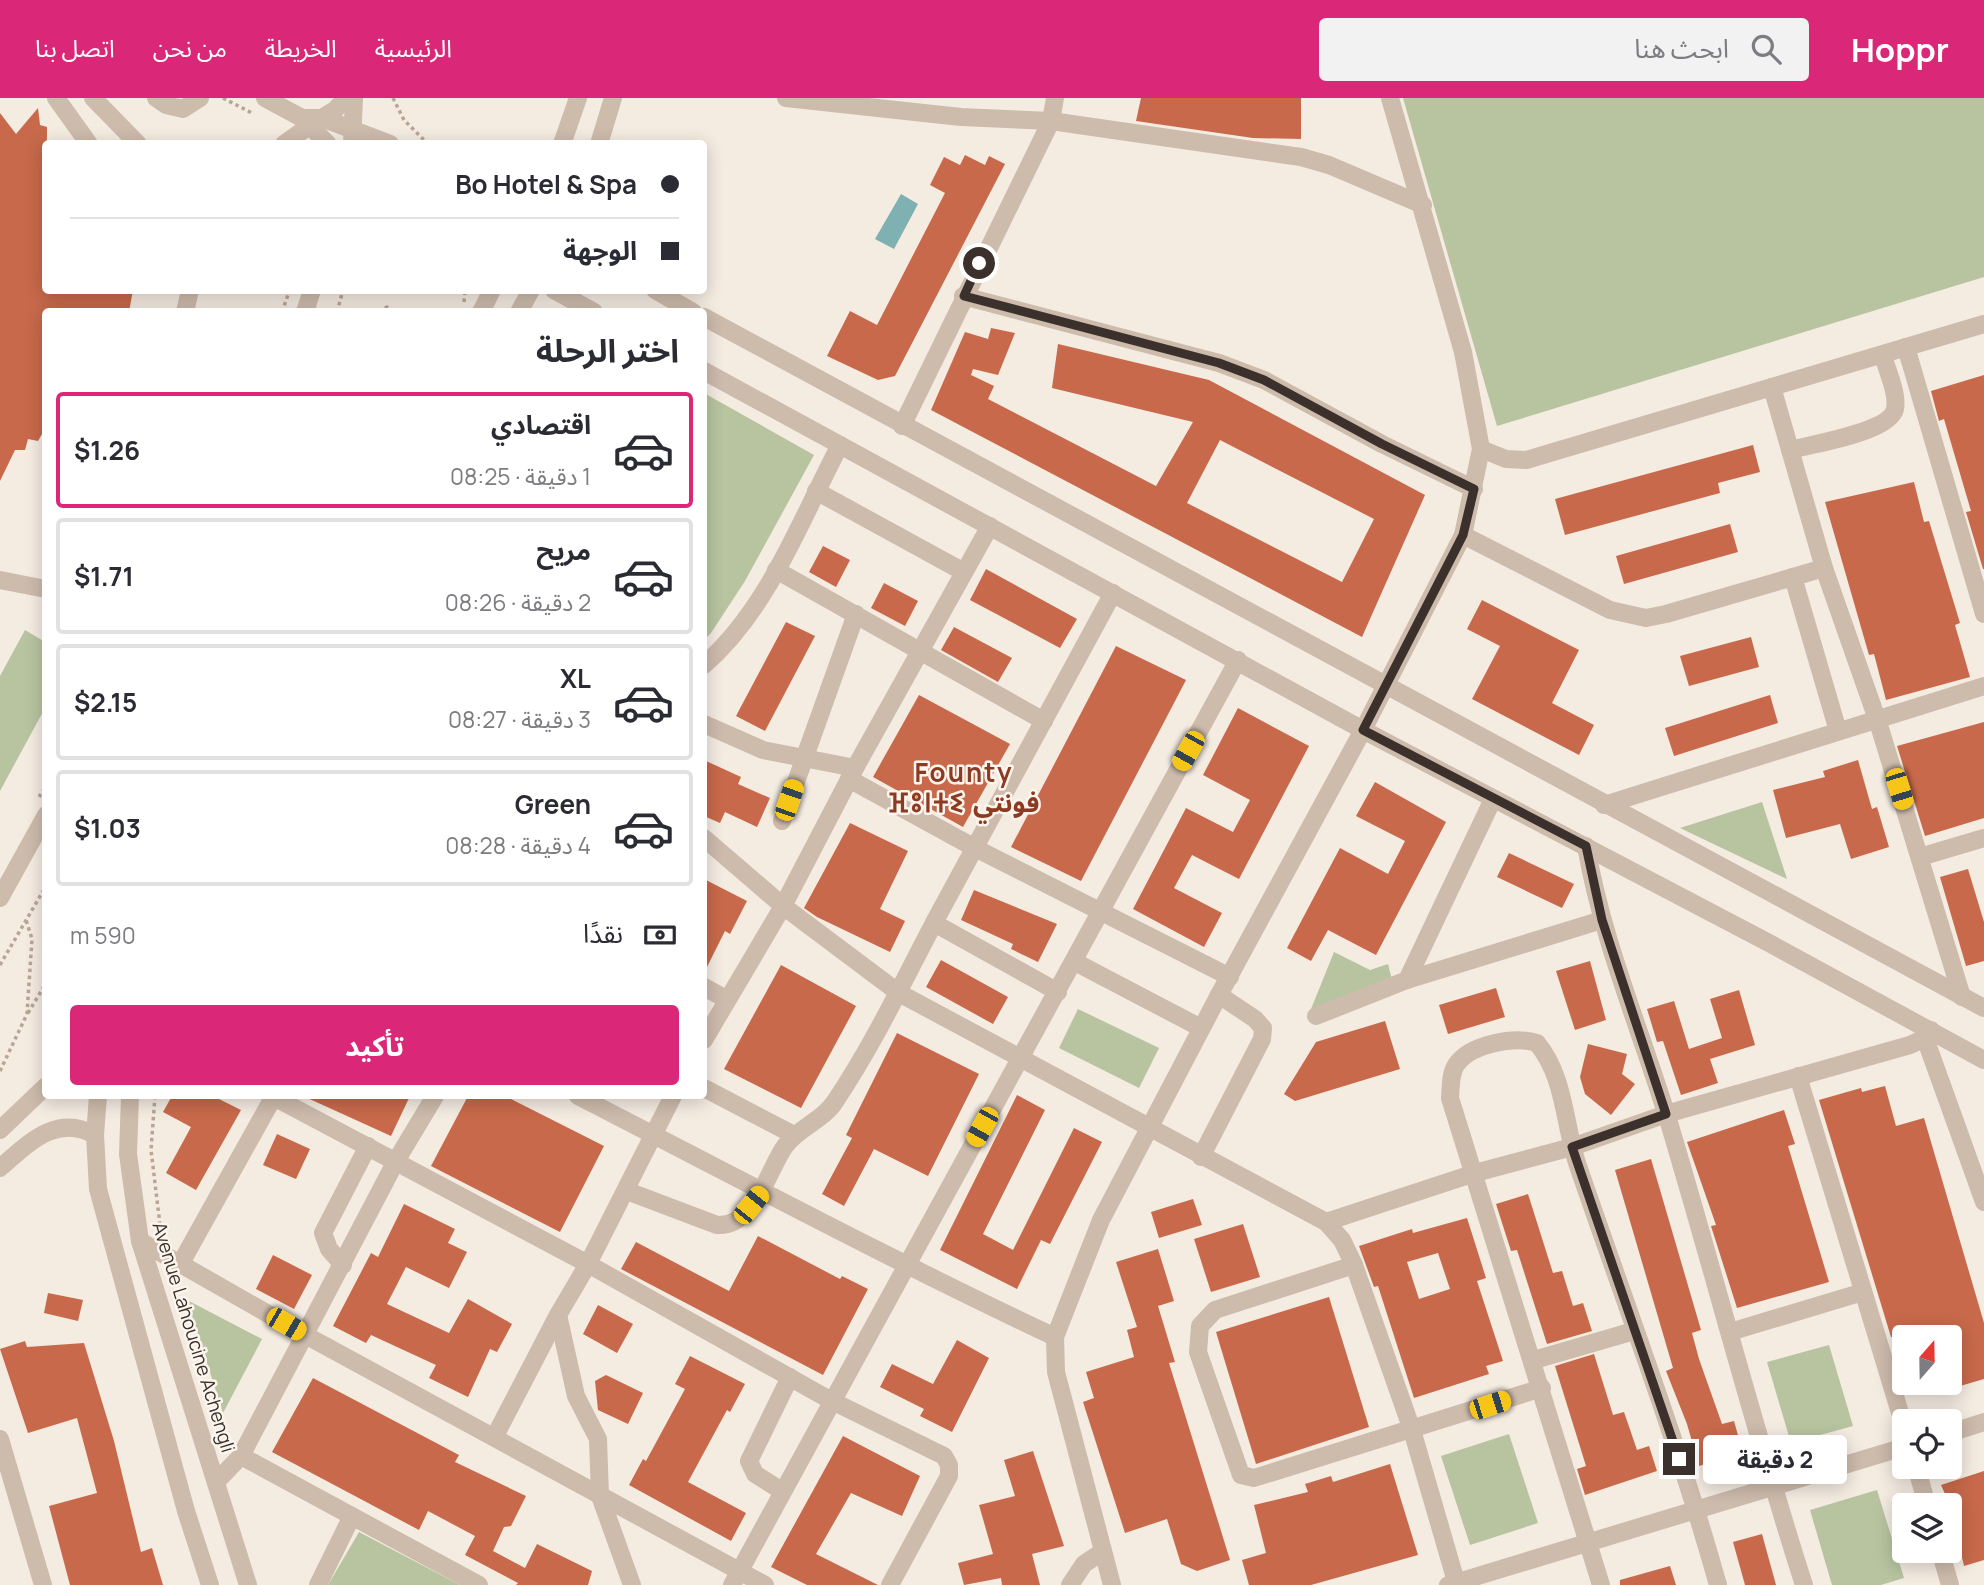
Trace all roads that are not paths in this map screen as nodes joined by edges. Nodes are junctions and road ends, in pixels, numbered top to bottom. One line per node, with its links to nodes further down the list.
1 (56, 98): 16 (street)
2 (93, 98): 17 (street)
3 (156, 98): 4 (street)
4 (200, 98)
5 (265, 98): 13 (street)
6 (346, 98): 13 (street)
7 (354, 98): 15 (street)
8 (578, 98): 21 (street)
9 (613, 98): 22 (street)
10 (786, 98): 14 (street)
11 (1055, 98): 14 (street)
12 (1390, 98): 23 (street)
13 (311, 120): 15 (street); 18 (street); 19 (street)
14 (1051, 121): 23 (street); 26 (street)
15 (354, 136): 20 (street)
16 (86, 140)
17 (134, 140)
18 (288, 140)
19 (325, 140)
20 (372, 140)
21 (563, 140)
22 (600, 140)
23 (1423, 205): 37 (street)
24 (561, 294): 27 (street)
25 (662, 294): 28 (street)
26 (964, 296): 35 (street); 39 (street)
27 (586, 308)
28 (686, 308)
29 (707, 319): 35 (street)
30 (1984, 324): 31 (street)
31 (1906, 347): 32 (street); 50 (street)
32 (1883, 355): 34 (street); 38 (street)
33 (707, 373): 36 (street)
34 (1772, 387): 37 (street); 38 (street)
35 (902, 426): 57 (street)
36 (840, 445): 40 (street); 41 (street)
37 (1481, 449): 39 (street)
38 (1790, 450): 43 (street)
39 (1474, 489): 42 (street)
40 (816, 491): 44 (street); 45 (street)
41 (990, 526): 45 (street); 49 (street)
42 (1463, 535): 46 (street); 57 (street)
43 (1824, 568): 46 (street); 59 (street)
44 (776, 570): 51 (street); 55 (street)
45 (964, 572): 53 (street)
46 (1793, 577): 62 (street)
47 (0, 580): 48 (street)
48 (42, 588)
49 (1113, 593): 54 (street); 58 (street)
50 (1981, 595): 52 (street)
51 (856, 614): 53 (street); 63 (street)
52 (1984, 614)
53 (919, 652): 58 (street); 64 (street)
54 (1238, 660): 61 (street); 76 (street)
55 (707, 662)
56 (1984, 686): 59 (street)
57 (1385, 687): 61 (street); 66 (street)
58 (1044, 721): 72 (street)
59 (1878, 722): 62 (street); 73 (street)
60 (707, 726): 63 (street)
61 (1363, 730): 65 (street); 80 (street)
62 (1838, 731): 66 (street)
63 (803, 758): 64 (street); 67 (street)
64 (852, 773): 72 (street); 75 (street)
65 (1493, 799): 71 (street); 81 (street)
66 (1604, 805): 86 (street)
67 (782, 821)
68 (42, 822): 74 (street)
69 (1984, 838): 73 (street)
70 (707, 841): 75 (street)
71 (1586, 846): 77 (street); 92 (street)
72 (975, 848): 76 (street); 78 (street)
73 (1920, 857): 86 (street)
74 (0, 898)
75 (783, 906): 84 (street); 87 (street)
76 (1100, 911): 79 (street); 80 (street)
77 (1602, 920): 81 (street); 105 (street)
78 (934, 923): 83 (street); 84 (street)
79 (1075, 962): 83 (street); 90 (street)
80 (1230, 977): 85 (street)
81 (1407, 980): 89 (street)
82 (707, 989): 87 (street)
83 (1058, 992): 93 (street)
84 (899, 993): 93 (street); 110 (street)
85 (1219, 995): 90 (street); 113 (street)
86 (1962, 997): 88 (street)
87 (726, 999): 91 (street)
88 (1984, 1008)
89 (1316, 1016)
90 (1202, 1027): 106 (street)
91 (707, 1034)
92 (1928, 1034): 94 (street); 95 (street); 119 (street)
93 (1020, 1058): 106 (street); 126 (street)
94 (1984, 1060)
95 (1798, 1076): 105 (street); 127 (street)
96 (42, 1090): 107 (street)
97 (707, 1090): 110 (street)
98 (97, 1099): 109 (street)
99 (130, 1099): 121 (street, Avenue Lahoucine Achengli)
100 (271, 1099): 122 (street)
101 (279, 1099): 111 (street)
102 (433, 1099): 114 (street)
103 (584, 1099): 108 (street)
104 (671, 1099): 108 (street)
105 (1666, 1114): 112 (street); 130 (street)
106 (1149, 1128): 113 (street); 132 (street)
107 (0, 1130)
108 (653, 1134): 117 (street); 118 (street)
109 (95, 1135): 115 (street); 157 (street)
110 (794, 1135): 117 (street)
111 (368, 1146): 114 (street); 124 (street)
112 (1572, 1147): 116 (street); 116 (street); 129 (street)
113 (1200, 1157): 120 (street)
114 (396, 1161): 123 (street); 124 (street)
115 (0, 1168)
116 (1475, 1173): 120 (street); 133 (street)
117 (764, 1189): 118 (street); 126 (street)
118 (626, 1191): 123 (street)
119 (1984, 1202)
120 (1326, 1222): 125 (street)
121 (140, 1241): 122 (street); 145 (street, Avenue Lahoucine Achengli)
122 (181, 1263): 131 (street)
123 (588, 1264): 128 (street); 134 (street)
124 (343, 1265): 131 (street)
125 (1354, 1265): 140 (street); 140 (street)
126 (905, 1266): 132 (street); 136 (street)
127 (1863, 1292): 130 (street); 137 (street)
128 (558, 1315): 141 (street); 148 (street)
129 (1634, 1331): 133 (street); 149 (street)
130 (1730, 1332): 146 (street)
131 (307, 1336): 141 (street); 144 (street)
132 (1055, 1337): 152 (street)
133 (1534, 1360): 135 (street)
134 (790, 1377): 136 (street); 147 (street)
135 (1542, 1388): 140 (street); 151 (street)
136 (831, 1400): 147 (street); 163 (street)
137 (1899, 1409)
138 (1984, 1422): 139 (street)
139 (1962, 1429)
140 (1412, 1430): 155 (street)
141 (495, 1436): 148 (street)
142 (0, 1439): 156 (street)
143 (1892, 1451): 146 (street)
144 (241, 1456): 145 (street); 150 (street)
145 (216, 1482): 158 (street, Avenue Lahoucine Achengli)
146 (1773, 1487): 149 (street); 168 (street)
147 (782, 1491): 154 (street)
148 (600, 1496): 154 (street); 161 (street)
149 (1697, 1510): 151 (street); 167 (street)
150 (352, 1516): 159 (street); 160 (street)
151 (1588, 1542): 155 (street); 166 (street)
152 (1102, 1552): 164 (street); 165 (street)
153 (1944, 1563): 169 (street)
154 (735, 1578): 162 (street)
155 (1454, 1584)
156 (43, 1585)
157 (210, 1585)
158 (248, 1585)
159 (318, 1585)
160 (480, 1585)
161 (632, 1585)
162 (765, 1585)
163 (890, 1585)
164 (1070, 1585)
165 (1112, 1585)
166 (1601, 1585)
167 (1718, 1585)
168 (1804, 1585)
169 (1950, 1585)

